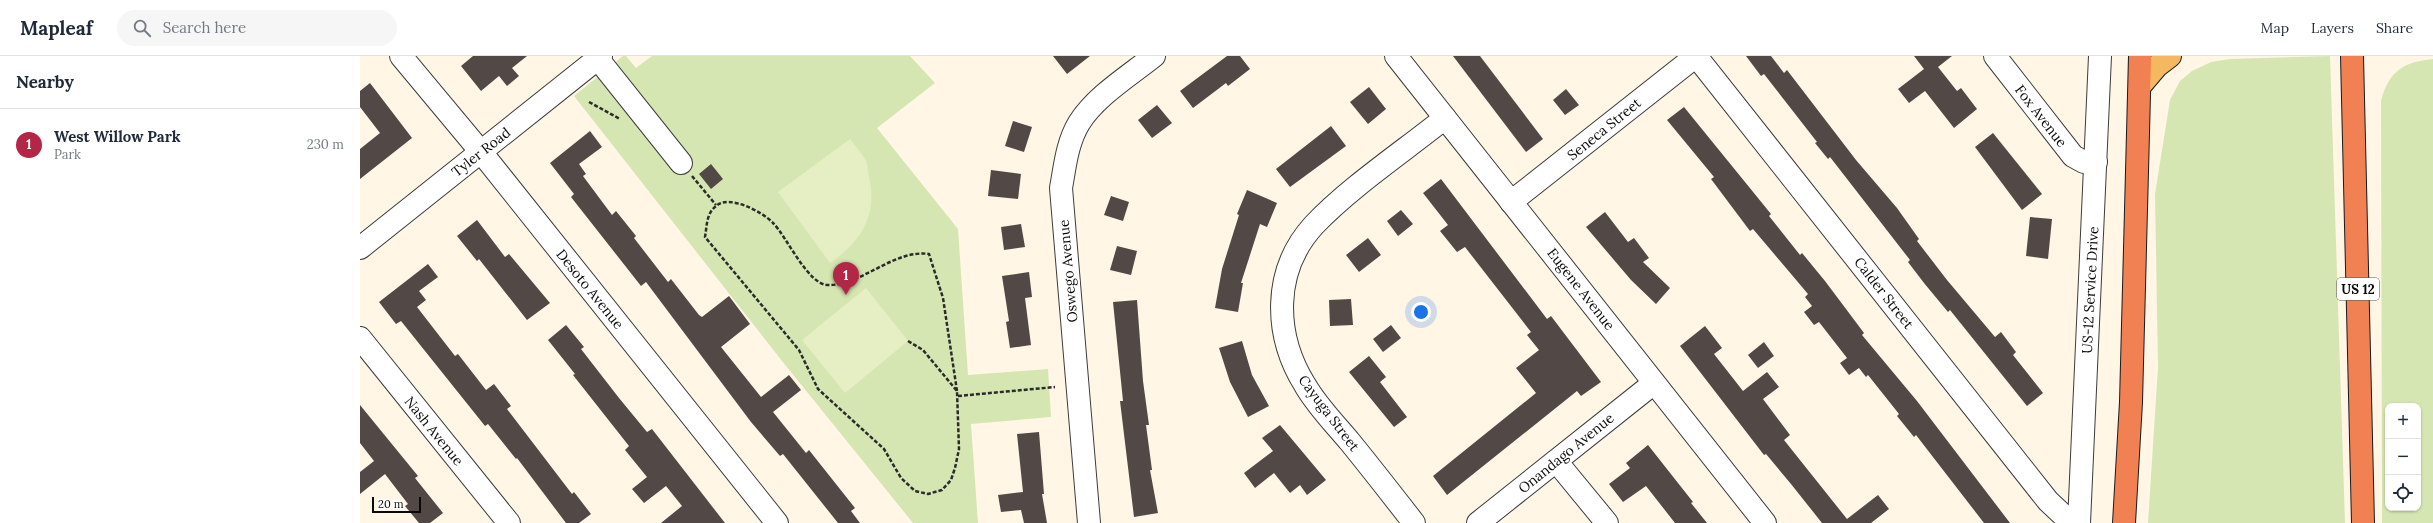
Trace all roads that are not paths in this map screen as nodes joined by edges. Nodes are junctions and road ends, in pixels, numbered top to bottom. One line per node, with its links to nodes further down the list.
1 (401, 56): 13 (street, Desoto Avenue)
2 (1154, 56): 24 (street, Oswego Avenue)
3 (1396, 56): 12 (street, Eugene Avenue)
4 (1696, 56): 16 (street, Seneca Street); 21 (street, Calder Street)
5 (1995, 56): 14 (street, Fox Avenue)
6 (2100, 56): 14 (street, US-12 Service Drive)
7 (2140, 56): 11 (highway)
8 (2170, 56): 11 (main road)
9 (2352, 56): 30 (highway, US 12 / US 12)
10 (600, 58): 13 (street, Tyler Road); 15 (street)
11 (2140, 86): 29 (highway)
12 (1445, 118): 16 (street, Eugene Avenue); 25 (street, Cayuga Street)
13 (481, 152): 17 (street, Tyler Road); 23 (street, Desoto Avenue)
14 (2096, 162): 21 (street, US-12 Service Drive)
15 (681, 163)
16 (1511, 202): 19 (street, Eugene Avenue)
17 (360, 248)
18 (360, 338): 22 (street, Nash Avenue)
19 (1654, 383): 20 (street, Onandago Avenue); 28 (street, Eugene Avenue)
20 (1556, 461): 26 (street, Onandago Avenue); 27 (street)
21 (2079, 521)
22 (509, 523)
23 (777, 523)
24 (1089, 523)
25 (1414, 523)
26 (1478, 523)
27 (1607, 523)
28 (1764, 523)
29 (2124, 523)
30 (2363, 523)

